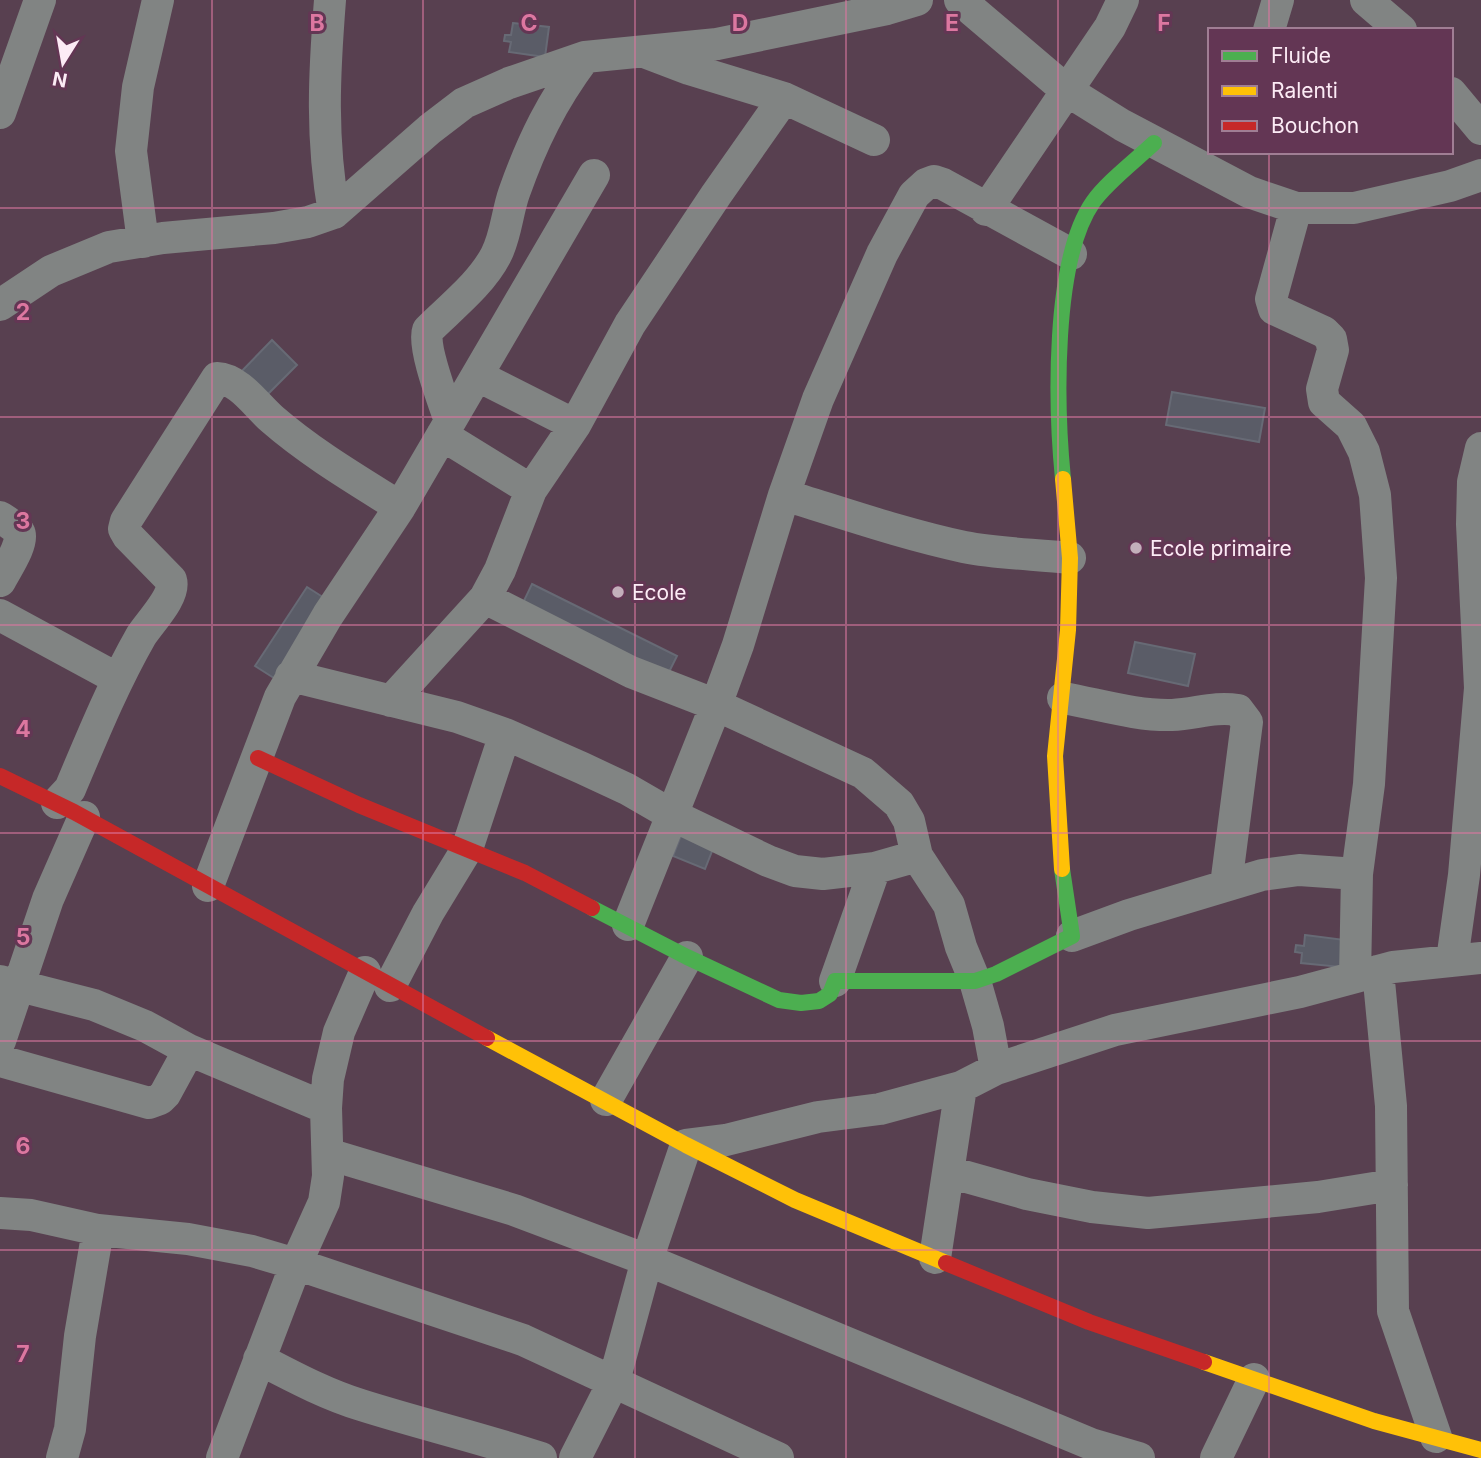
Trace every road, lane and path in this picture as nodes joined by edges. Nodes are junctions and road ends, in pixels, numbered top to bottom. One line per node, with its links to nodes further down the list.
1 (40, 0): 17 (street)
2 (158, 0): 27 (street)
3 (330, 0): 26 (street)
4 (917, 0): 9 (street)
5 (960, 0): 14 (street)
6 (1124, 0): 14 (street)
7 (1278, 0): 10 (street)
8 (1366, 0): 11 (street)
9 (797, 13): 12 (street)
10 (1270, 28)
11 (1399, 28)
12 (639, 51): 13 (street); 16 (street)
13 (585, 57): 26 (street); 32 (street)
14 (1066, 90): 20 (street); 25 (street)
15 (1453, 95): 18 (street)
16 (784, 98): 19 (street); 31 (street)
17 (0, 113)
18 (1481, 129)
19 (874, 140)
20 (1154, 142): 21 (street); 28 (street)
21 (1222, 164): 24 (street)
22 (594, 175): 30 (street)
23 (1481, 175): 24 (street)
24 (1296, 208): 56 (street)
25 (986, 210): 28 (street); 35 (street)
26 (334, 213): 27 (street)
27 (143, 242): 29 (street)
28 (1071, 254): 38 (street)
29 (0, 305)
30 (478, 376): 31 (street); 32 (street)
31 (575, 425): 34 (street)
32 (446, 428): 34 (street); 36 (street)
33 (1481, 448): 44 (street)
34 (531, 490): 40 (street)
35 (784, 495): 38 (street); 47 (street)
36 (401, 507): 42 (street); 43 (street)
37 (0, 517): 39 (street)
38 (1070, 558): 45 (street)
39 (0, 581)
40 (485, 598): 46 (street); 47 (street)
41 (0, 615): 43 (street)
42 (291, 677): 46 (street); 49 (street)
43 (118, 679): 51 (street)
44 (1480, 689): 62 (street)
45 (1063, 698): 57 (street); 60 (street)
46 (391, 701): 48 (street)
47 (716, 705): 52 (street); 54 (street)
48 (505, 734): 52 (street); 53 (street)
49 (258, 758): 53 (street); 58 (street)
50 (0, 776): 51 (street)
51 (70, 810): 58 (street); 67 (street)
52 (672, 816): 55 (street); 59 (street)
53 (467, 849): 59 (street); 64 (street)
54 (917, 856): 55 (street); 66 (street)
55 (875, 867): 65 (street)
56 (1357, 874): 57 (street); 63 (street)
57 (1226, 885): 60 (street)
58 (208, 886): 64 (street)
59 (628, 925): 61 (street)
60 (1072, 936): 66 (street)
61 (687, 957): 65 (street); 73 (street)
62 (1466, 959): 63 (street)
63 (1366, 974): 71 (street); 78 (street)
64 (378, 979): 73 (street); 74 (street)
65 (835, 981): 66 (street)
66 (975, 981): 71 (street)
67 (9, 983): 68 (street); 69 (street)
68 (0, 1041)
69 (189, 1050): 70 (street); 74 (street)
70 (0, 1061)
71 (996, 1069): 72 (street)
72 (961, 1087): 75 (street); 77 (street)
73 (606, 1100): 75 (street)
74 (326, 1108): 76 (street)
75 (686, 1145): 81 (street); 82 (street)
76 (328, 1154): 82 (street); 83 (street)
77 (949, 1172): 78 (street); 81 (street)
78 (1392, 1185): 87 (street)
79 (0, 1213): 80 (street)
80 (99, 1230): 83 (street); 90 (street)
81 (935, 1258): 85 (street)
82 (648, 1259): 86 (street); 89 (street)
83 (296, 1264): 84 (street); 86 (street)
84 (259, 1359): 91 (street); 92 (street)
85 (1254, 1379): 87 (street); 96 (street)
86 (614, 1381): 93 (street); 94 (street)
87 (1436, 1437): 88 (street)
88 (1481, 1450)
89 (1088, 1451): 95 (street)
90 (62, 1458)
91 (222, 1458)
92 (541, 1458)
93 (575, 1458)
94 (778, 1458)
95 (1139, 1458)
96 (1216, 1458)

